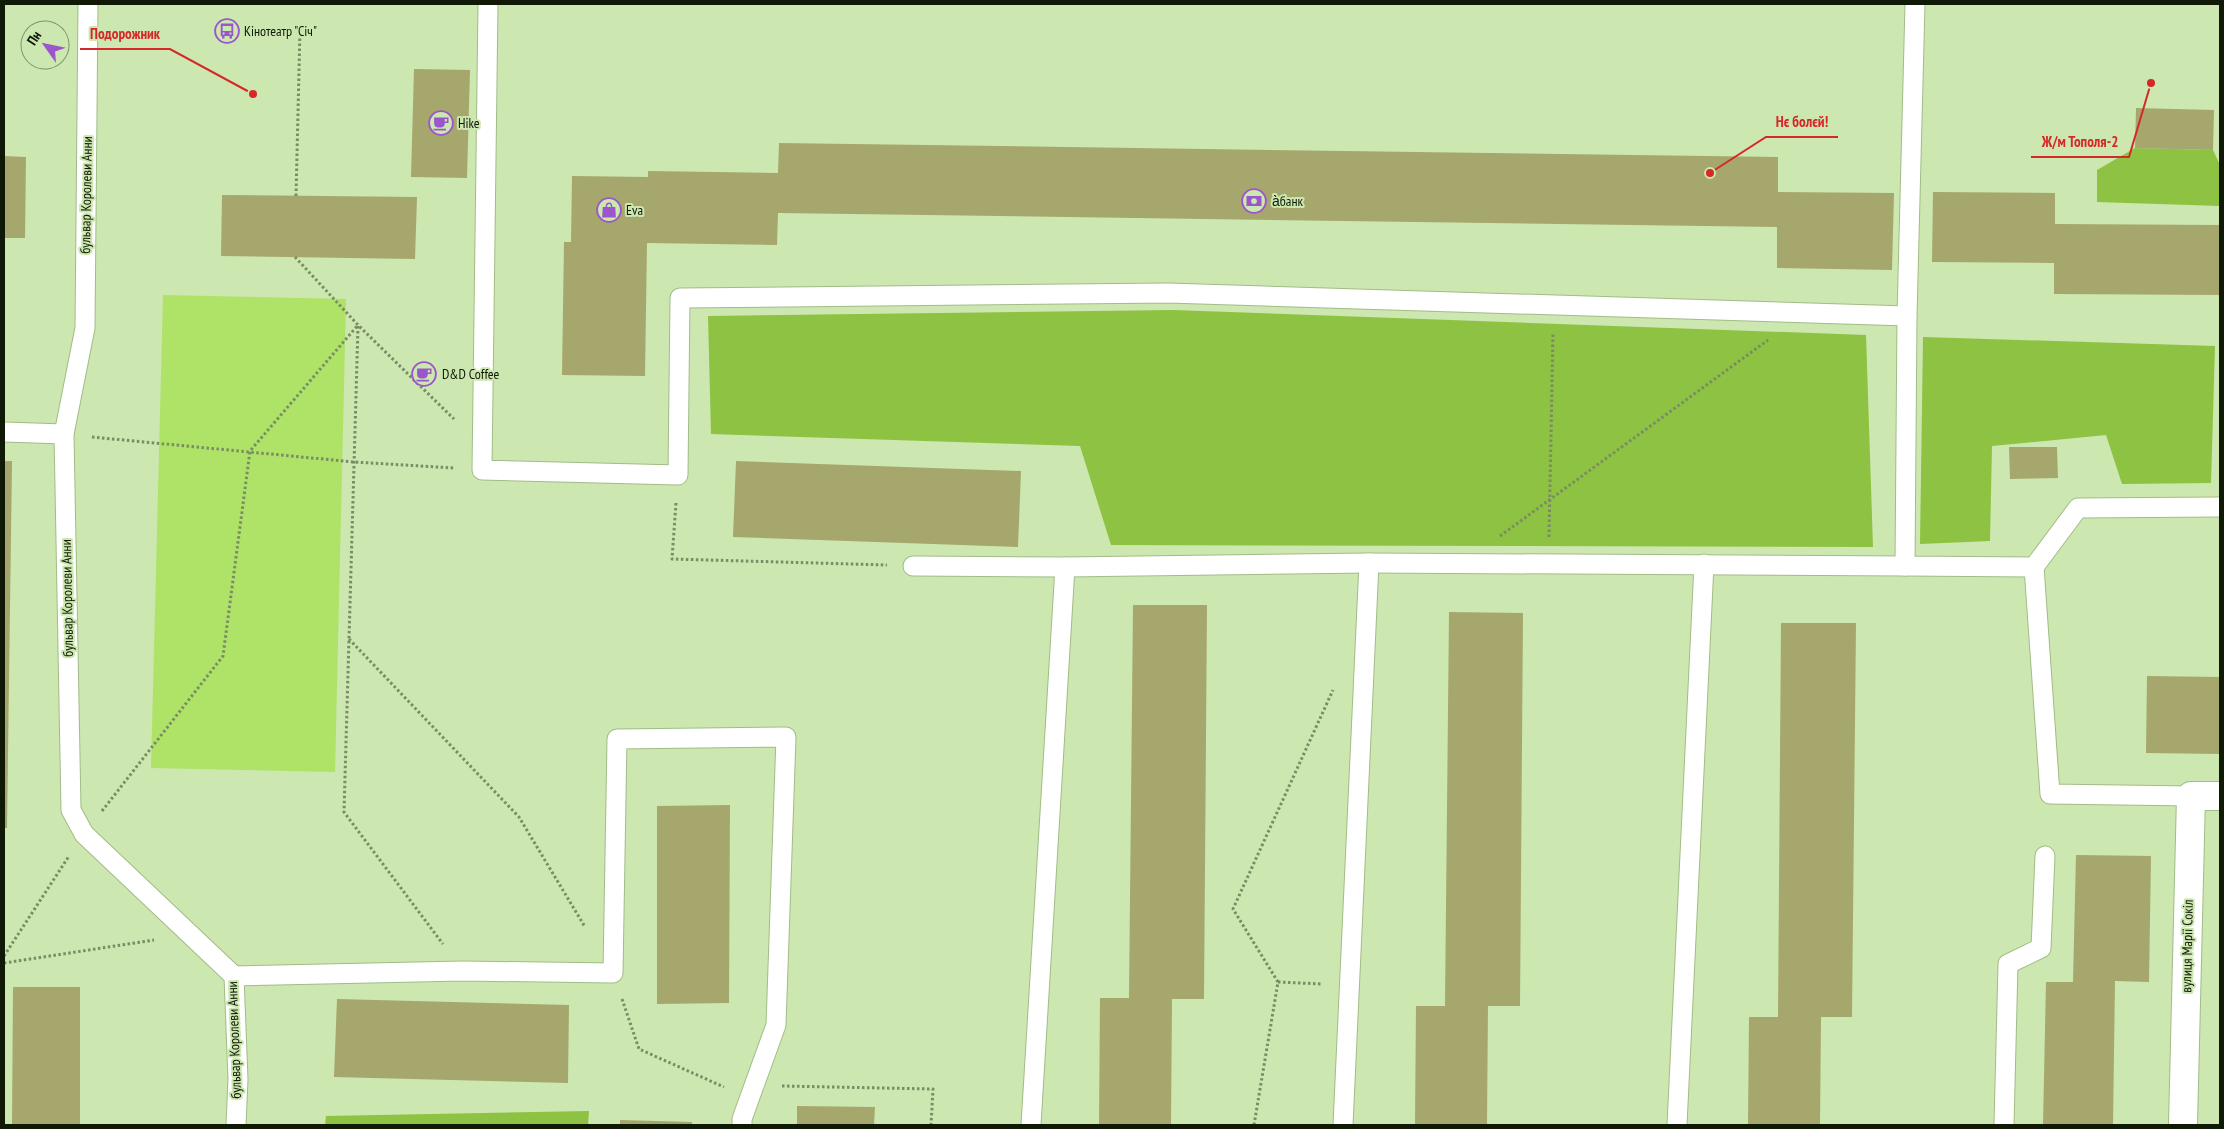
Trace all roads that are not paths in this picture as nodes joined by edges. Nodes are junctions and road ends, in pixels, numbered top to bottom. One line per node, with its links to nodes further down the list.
1 (88, 4): 6 (lane, бульвар Королеви Анни)
2 (488, 4): 4 (lane)
3 (1915, 4): 4 (lane)
4 (1907, 316): 11 (lane)
5 (4, 432): 6 (lane)
6 (64, 434): 17 (lane, бульвар Королеви Анни)
7 (2220, 507): 12 (lane)
8 (1369, 564): 9 (lane); 13 (lane); 21 (lane)
9 (1704, 564): 11 (lane); 22 (lane)
10 (912, 566): 13 (lane)
11 (1904, 566): 12 (lane)
12 (2034, 566): 14 (lane)
13 (1065, 567): 20 (lane)
14 (2191, 796): 15 (street); 24 (street, вулиця Марії Сокіл)
15 (2220, 796)
16 (2045, 856): 23 (lane)
17 (234, 976): 18 (lane, бульвар Королеви Анни); 19 (lane)
18 (236, 1125)
19 (742, 1125)
20 (1031, 1125)
21 (1343, 1125)
22 (1677, 1125)
23 (2004, 1125)
24 (2183, 1125)

